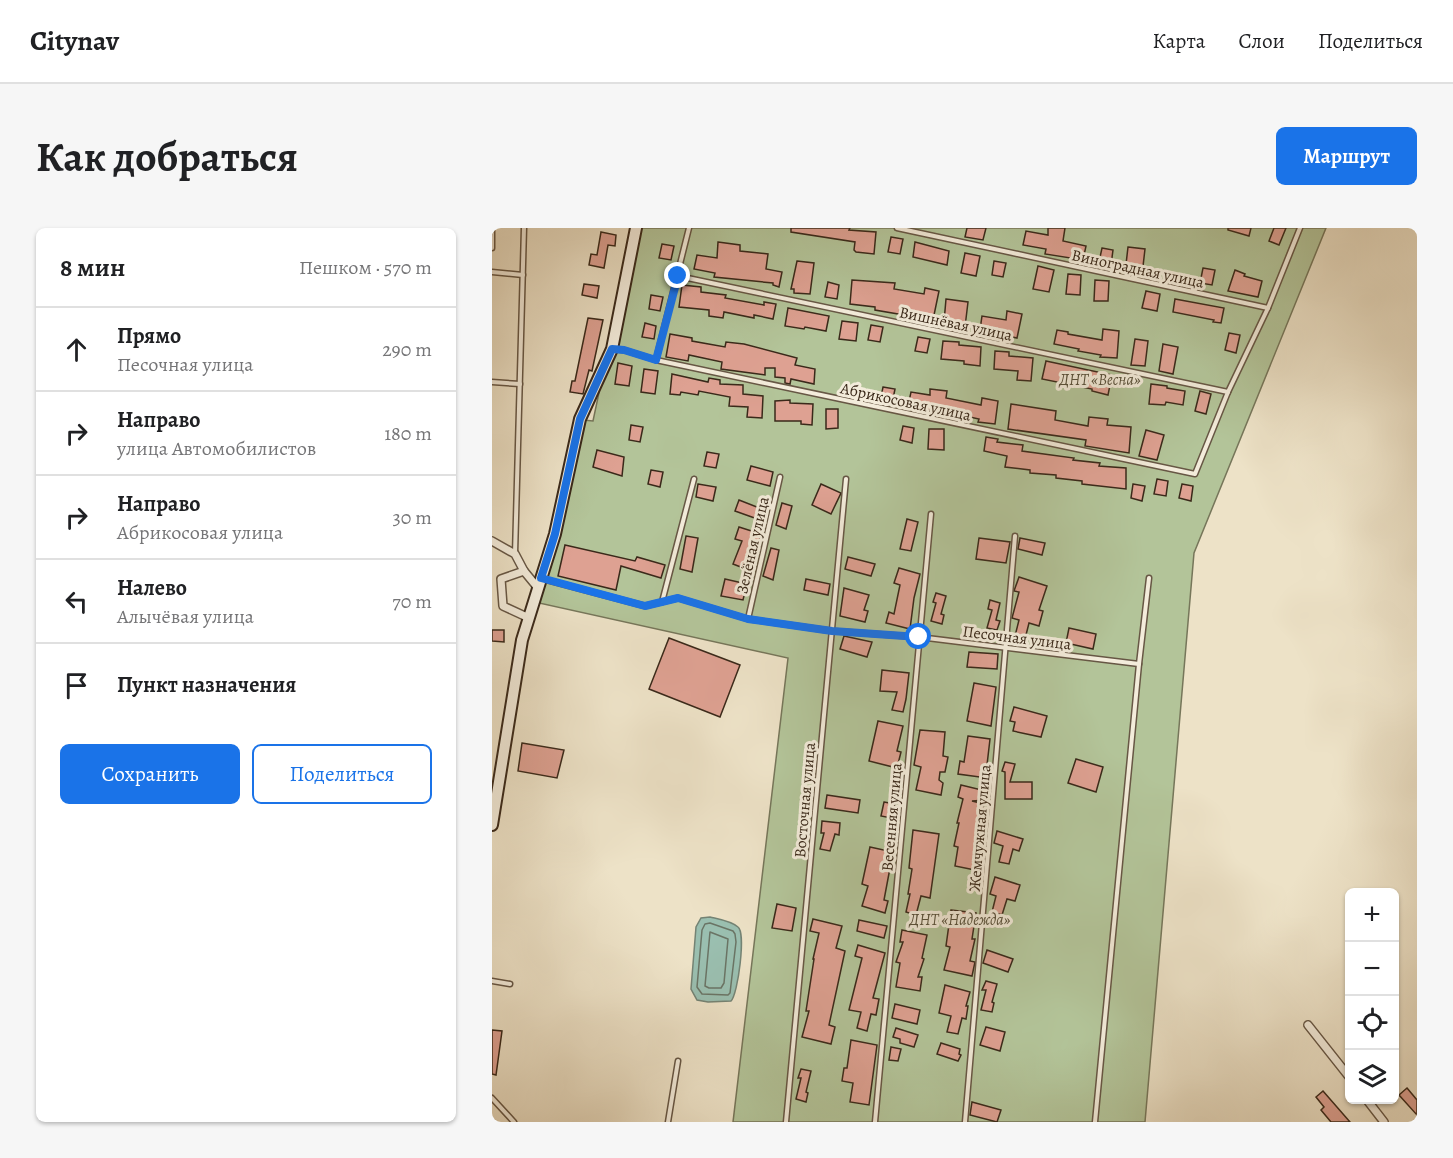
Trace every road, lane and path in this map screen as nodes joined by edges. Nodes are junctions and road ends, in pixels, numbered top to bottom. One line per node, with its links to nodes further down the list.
1 (492, 228): 7 (lane)
2 (524, 228): 9 (lane)
3 (636, 228): 12 (street)
4 (689, 228): 10 (lane)
5 (897, 228): 11 (lane, Виноградная улица)
6 (1300, 228): 11 (lane)
7 (492, 248)
8 (492, 272): 9 (lane)
9 (523, 274): 15 (lane)
10 (678, 276): 13 (lane); 16 (lane, Вишнёвая улица)
11 (1268, 308): 16 (lane)
12 (612, 349): 13 (lane, Абрикосовая улица); 26 (street)
13 (656, 360): 16 (lane, Абрикосовая улица)
14 (492, 382): 15 (lane)
15 (520, 384): 23 (lane)
16 (1228, 392)
17 (780, 477): 29 (lane, Зелёная улица)
18 (694, 479): 27 (lane)
19 (846, 479): 30 (lane, Восточная улица)
20 (931, 513): 31 (lane, Весенняя улица)
21 (1015, 536): 32 (lane, Жемчужная улица)
22 (492, 541): 23 (street)
23 (514, 554): 24 (street)
24 (524, 571): 26 (street); 28 (street)
25 (1149, 578): 33 (lane)
26 (540, 583): 27 (lane, Песочная улица); 28 (street)
27 (662, 602): 29 (lane, Песочная улица)
28 (529, 618): 34 (street)
29 (748, 619): 30 (lane, Песочная улица)
30 (832, 631): 31 (lane, Песочная улица); 44 (lane, Восточная улица)
31 (919, 637): 32 (lane, Песочная улица); 45 (lane, Весенняя улица)
32 (1006, 648): 33 (lane, Песочная улица); 46 (lane, Жемчужная улица)
33 (1139, 664): 47 (lane)
34 (492, 825)
35 (492, 981): 36 (lane)
36 (510, 984)
37 (1308, 1025): 39 (street)
38 (678, 1061): 43 (lane)
39 (1345, 1072)
40 (492, 1098): 42 (lane)
41 (1369, 1104): 48 (street)
42 (514, 1122)
43 (668, 1122)
44 (786, 1122)
45 (875, 1122)
46 (965, 1122)
47 (1095, 1122)
48 (1384, 1122)

